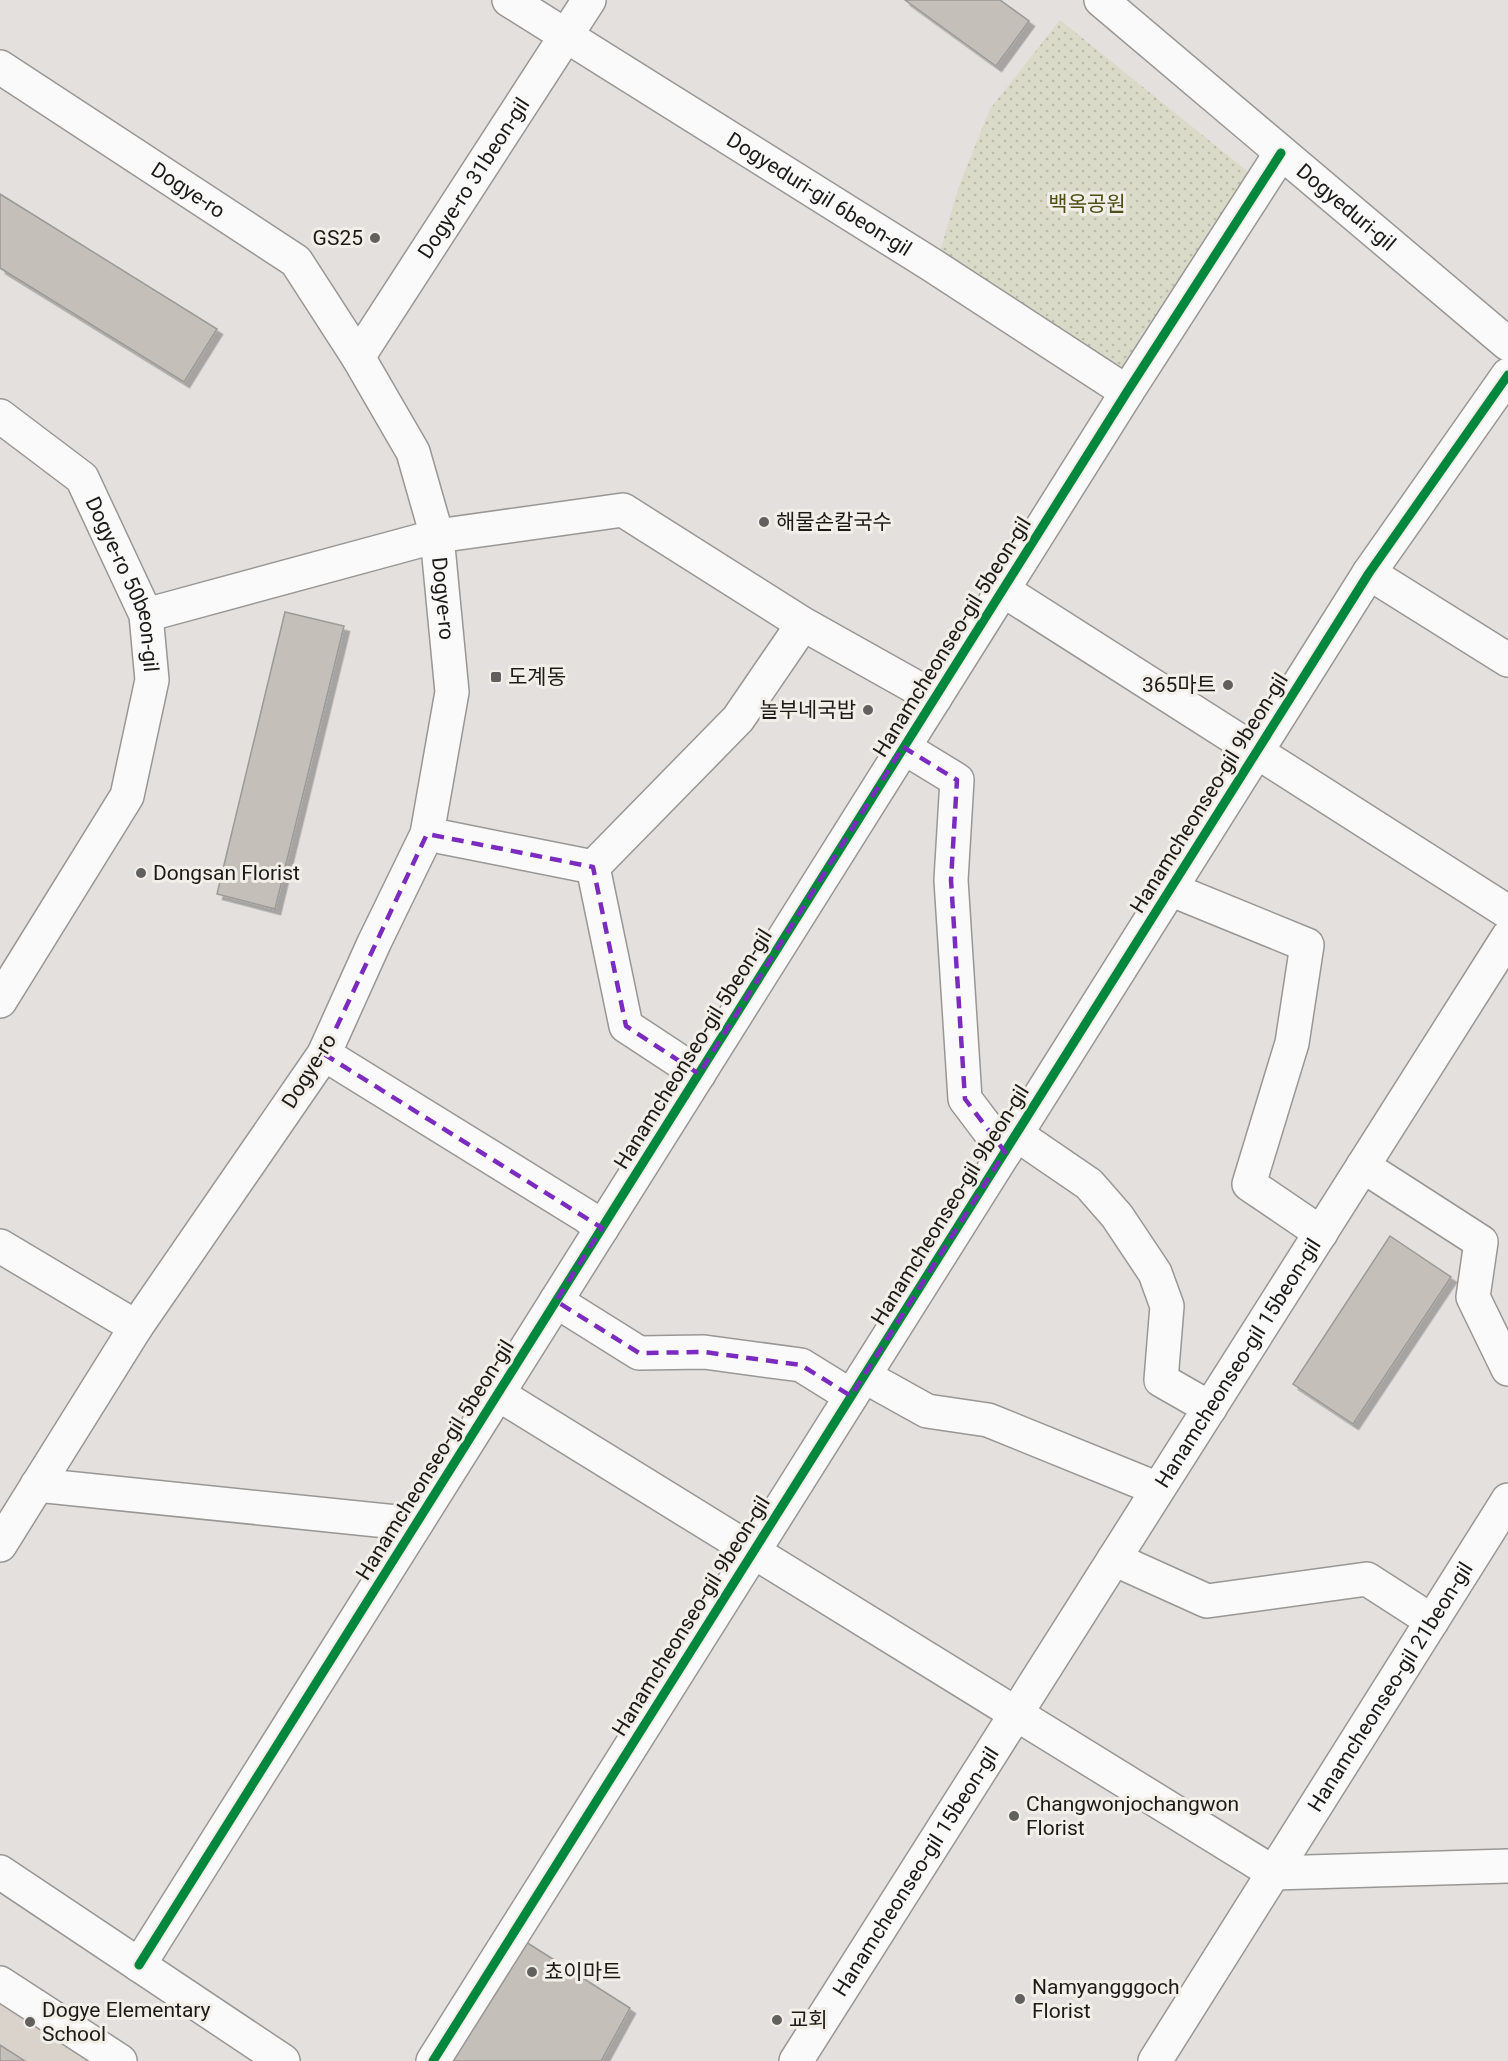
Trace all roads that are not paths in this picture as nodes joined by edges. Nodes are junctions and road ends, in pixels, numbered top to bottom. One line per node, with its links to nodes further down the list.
1 (509, 0): 4 (street, Dogyeduri-gil 6beon-gil)
2 (589, 0): 4 (street, Dogye-ro 31beon-gil)
3 (1101, 0): 6 (street, Dogyeduri-gil)
4 (565, 35): 8 (street, Dogye-ro 31beon-gil); 10 (street, Dogyeduri-gil 6beon-gil)
5 (0, 67): 8 (street, Dogye-ro)
6 (1281, 153): 7 (street, Dogyeduri-gil); 10 (street, Hanamcheonseo-gil 5beon-gil)
7 (1508, 344)
8 (358, 357): 12 (street, Dogye-ro)
9 (1508, 375): 13 (street, Hanamcheonseo-gil 9beon-gil)
10 (1127, 392): 14 (street, Hanamcheonseo-gil 5beon-gil)
11 (2, 422): 15 (street, Dogye-ro 50beon-gil)
12 (437, 536): 15 (street); 16 (street, Dogye-ro); 21 (street, Dogye-ro)
13 (1369, 573): 17 (street); 20 (street, Hanamcheonseo-gil 9beon-gil)
14 (1003, 590): 18 (street, Hanamcheonseo-gil 5beon-gil); 20 (street)
15 (146, 615): 26 (street, Dogye-ro 50beon-gil)
16 (803, 624): 18 (street, Dogye-ro); 22 (street)
17 (1508, 660)
18 (935, 698): 19 (street, Hanamcheonseo-gil 5beon-gil)
19 (903, 747): 28 (street, Hanamcheonseo-gil 5beon-gil); 29 (street, Hanamcheonseo-gil 5beon-gil)
20 (1256, 753): 23 (street, Hanamcheonseo-gil 9beon-gil); 24 (street)
21 (427, 834): 22 (street); 27 (street, Dogye-ro)
22 (593, 867): 28 (street, Hanamcheonseo-gil 5beon-gil)
23 (1170, 889): 29 (street, Hanamcheonseo-gil 9beon-gil); 32 (street, Hanamcheonseo-gil 9beon-gil)
24 (1508, 912)
25 (1508, 937): 30 (street, Hanamcheonseo-gil 15beon-gil)
26 (0, 1001)
27 (324, 1054): 31 (street); 35 (street, Dogye-ro)
28 (699, 1074): 31 (street, Hanamcheonseo-gil 5beon-gil)
29 (1010, 1143): 37 (street, Hanamcheonseo-gil 9beon-gil); 39 (street, Hanamcheonseo-gil 9beon-gil)
30 (1363, 1166): 32 (street, Hanamcheonseo-gil 15beon-gil); 36 (street)
31 (602, 1228): 34 (street, Hanamcheonseo-gil 5beon-gil)
32 (1321, 1233): 39 (street, Hanamcheonseo-gil 15beon-gil)
33 (0, 1246): 35 (street)
34 (556, 1301): 37 (street); 38 (street, Hanamcheonseo-gil 5beon-gil)
35 (136, 1327): 40 (street, Dogye-ro)
36 (1508, 1369)
37 (857, 1386): 41 (street); 45 (street, Hanamcheonseo-gil 9beon-gil)
38 (498, 1394): 43 (street, Hanamcheonseo-gil 5beon-gil); 45 (street, Hanamcheonseo-gil 5beon-gil)
39 (1210, 1408): 41 (street, Hanamcheonseo-gil 15beon-gil)
40 (37, 1485): 43 (street, Hanamcheonseo-gil 5beon-gil); 44 (street, Dogye-ro)
41 (1158, 1489): 46 (street, Hanamcheonseo-gil 15beon-gil)
42 (1508, 1500): 47 (street, Hanamcheonseo-gil 21beon-gil)
43 (416, 1524): 52 (street, Hanamcheonseo-gil 5beon-gil)
44 (0, 1545)
45 (753, 1552): 48 (street, Hanamcheonseo-gil 9beon-gil); 56 (street, Hanamcheonseo-gil 9beon-gil)
46 (1114, 1559): 47 (street); 48 (street, Hanamcheonseo-gil 15beon-gil)
47 (1432, 1621): 51 (street, Hanamcheonseo-gil 21beon-gil)
48 (1016, 1714): 51 (street); 57 (street, Hanamcheonseo-gil 15beon-gil)
49 (1508, 1866): 51 (street)
50 (0, 1872): 52 (street)
51 (1274, 1873): 58 (street, Hanamcheonseo-gil 21beon-gil)
52 (139, 1965): 55 (street)
53 (0, 1983): 54 (street)
54 (120, 2061)
55 (283, 2061)
56 (433, 2061)
57 (796, 2061)
58 (1155, 2061)

